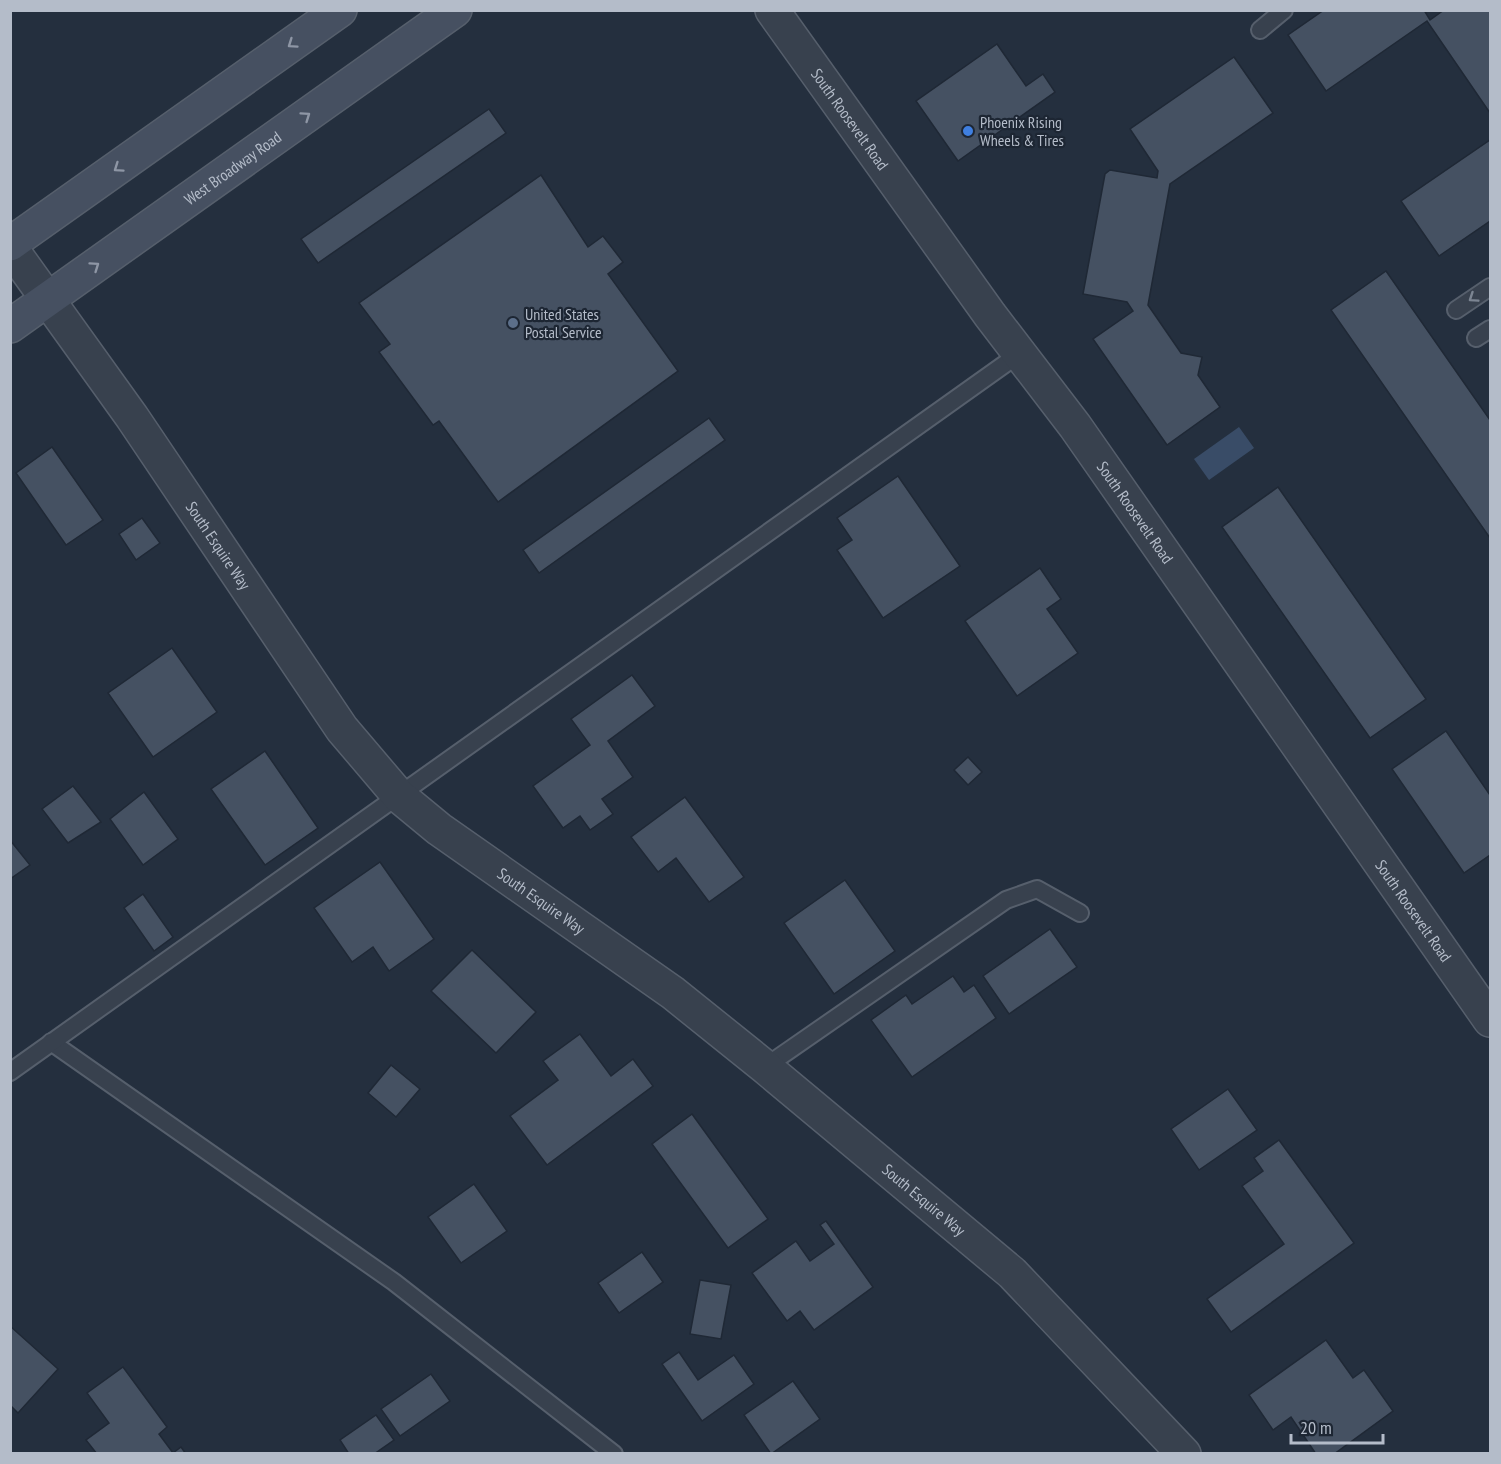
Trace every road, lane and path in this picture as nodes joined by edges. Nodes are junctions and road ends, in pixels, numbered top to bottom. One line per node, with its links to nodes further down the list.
1 (340, 10): 6 (main road, one-way to 6)
2 (455, 10): 8 (main road, West Broadway Road, one-way to 2)
3 (772, 10): 13 (street, South Roosevelt Road)
4 (1284, 10): 5 (lane)
5 (1260, 30)
6 (10, 246): 8 (street, South Esquire Way)
7 (1491, 287): 9 (lane, one-way to 9)
8 (48, 300): 10 (main road, West Broadway Road); 14 (street, South Esquire Way)
9 (1456, 310)
10 (10, 326)
11 (1491, 329): 12 (lane)
12 (1476, 339)
13 (1019, 354): 14 (lane); 16 (street, South Roosevelt Road)
14 (399, 796): 17 (lane); 18 (street, South Esquire Way)
15 (1080, 913): 18 (lane)
16 (1491, 1020)
17 (51, 1042): 19 (lane); 20 (lane)
18 (765, 1067): 21 (street, South Esquire Way)
19 (10, 1072)
20 (614, 1454)
21 (1184, 1454)

